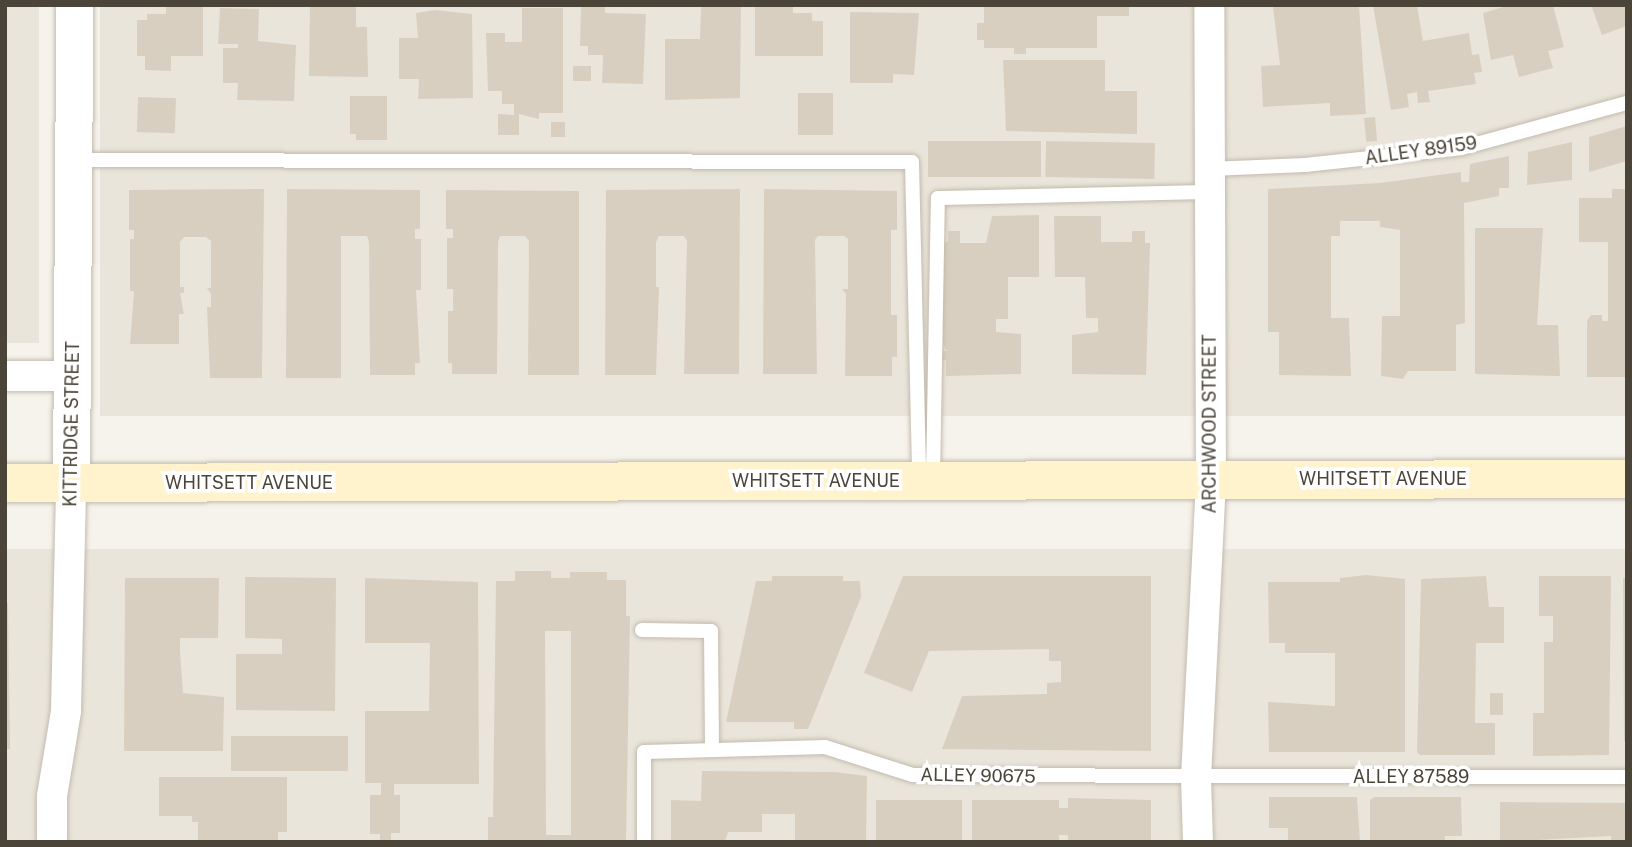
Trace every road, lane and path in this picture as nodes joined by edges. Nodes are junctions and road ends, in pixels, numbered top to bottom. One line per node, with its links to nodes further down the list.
1 (74, 5): 4 (street, KITTRIDGE STREET)
2 (1209, 5): 5 (street, ARCHWOOD STREET)
3 (1627, 103): 5 (lane, ALLEY 89159)
4 (72, 160): 7 (street, KITTRIDGE STREET); 10 (lane)
5 (1210, 181): 8 (street, ARCHWOOD STREET); 10 (lane, ALLEY 89159)
6 (5, 376): 7 (street)
7 (73, 376): 11 (street, KITTRIDGE STREET)
8 (1211, 479): 9 (main road, WHITSETT AVENUE); 10 (main road, WHITSETT AVENUE); 15 (street, ARCHWOOD STREET)
9 (1627, 479)
10 (926, 481): 11 (main road, WHITSETT AVENUE)
11 (71, 482): 12 (main road, WHITSETT AVENUE); 17 (street, KITTRIDGE STREET)
12 (5, 483)
13 (642, 630): 14 (lane)
14 (712, 750): 15 (lane, ALLEY 90675); 18 (lane, ALLEY 90675)
15 (1196, 777): 16 (lane, ALLEY 87589); 19 (street, ARCHWOOD STREET)
16 (1627, 777)
17 (52, 842)
18 (644, 842)
19 (1198, 842)

